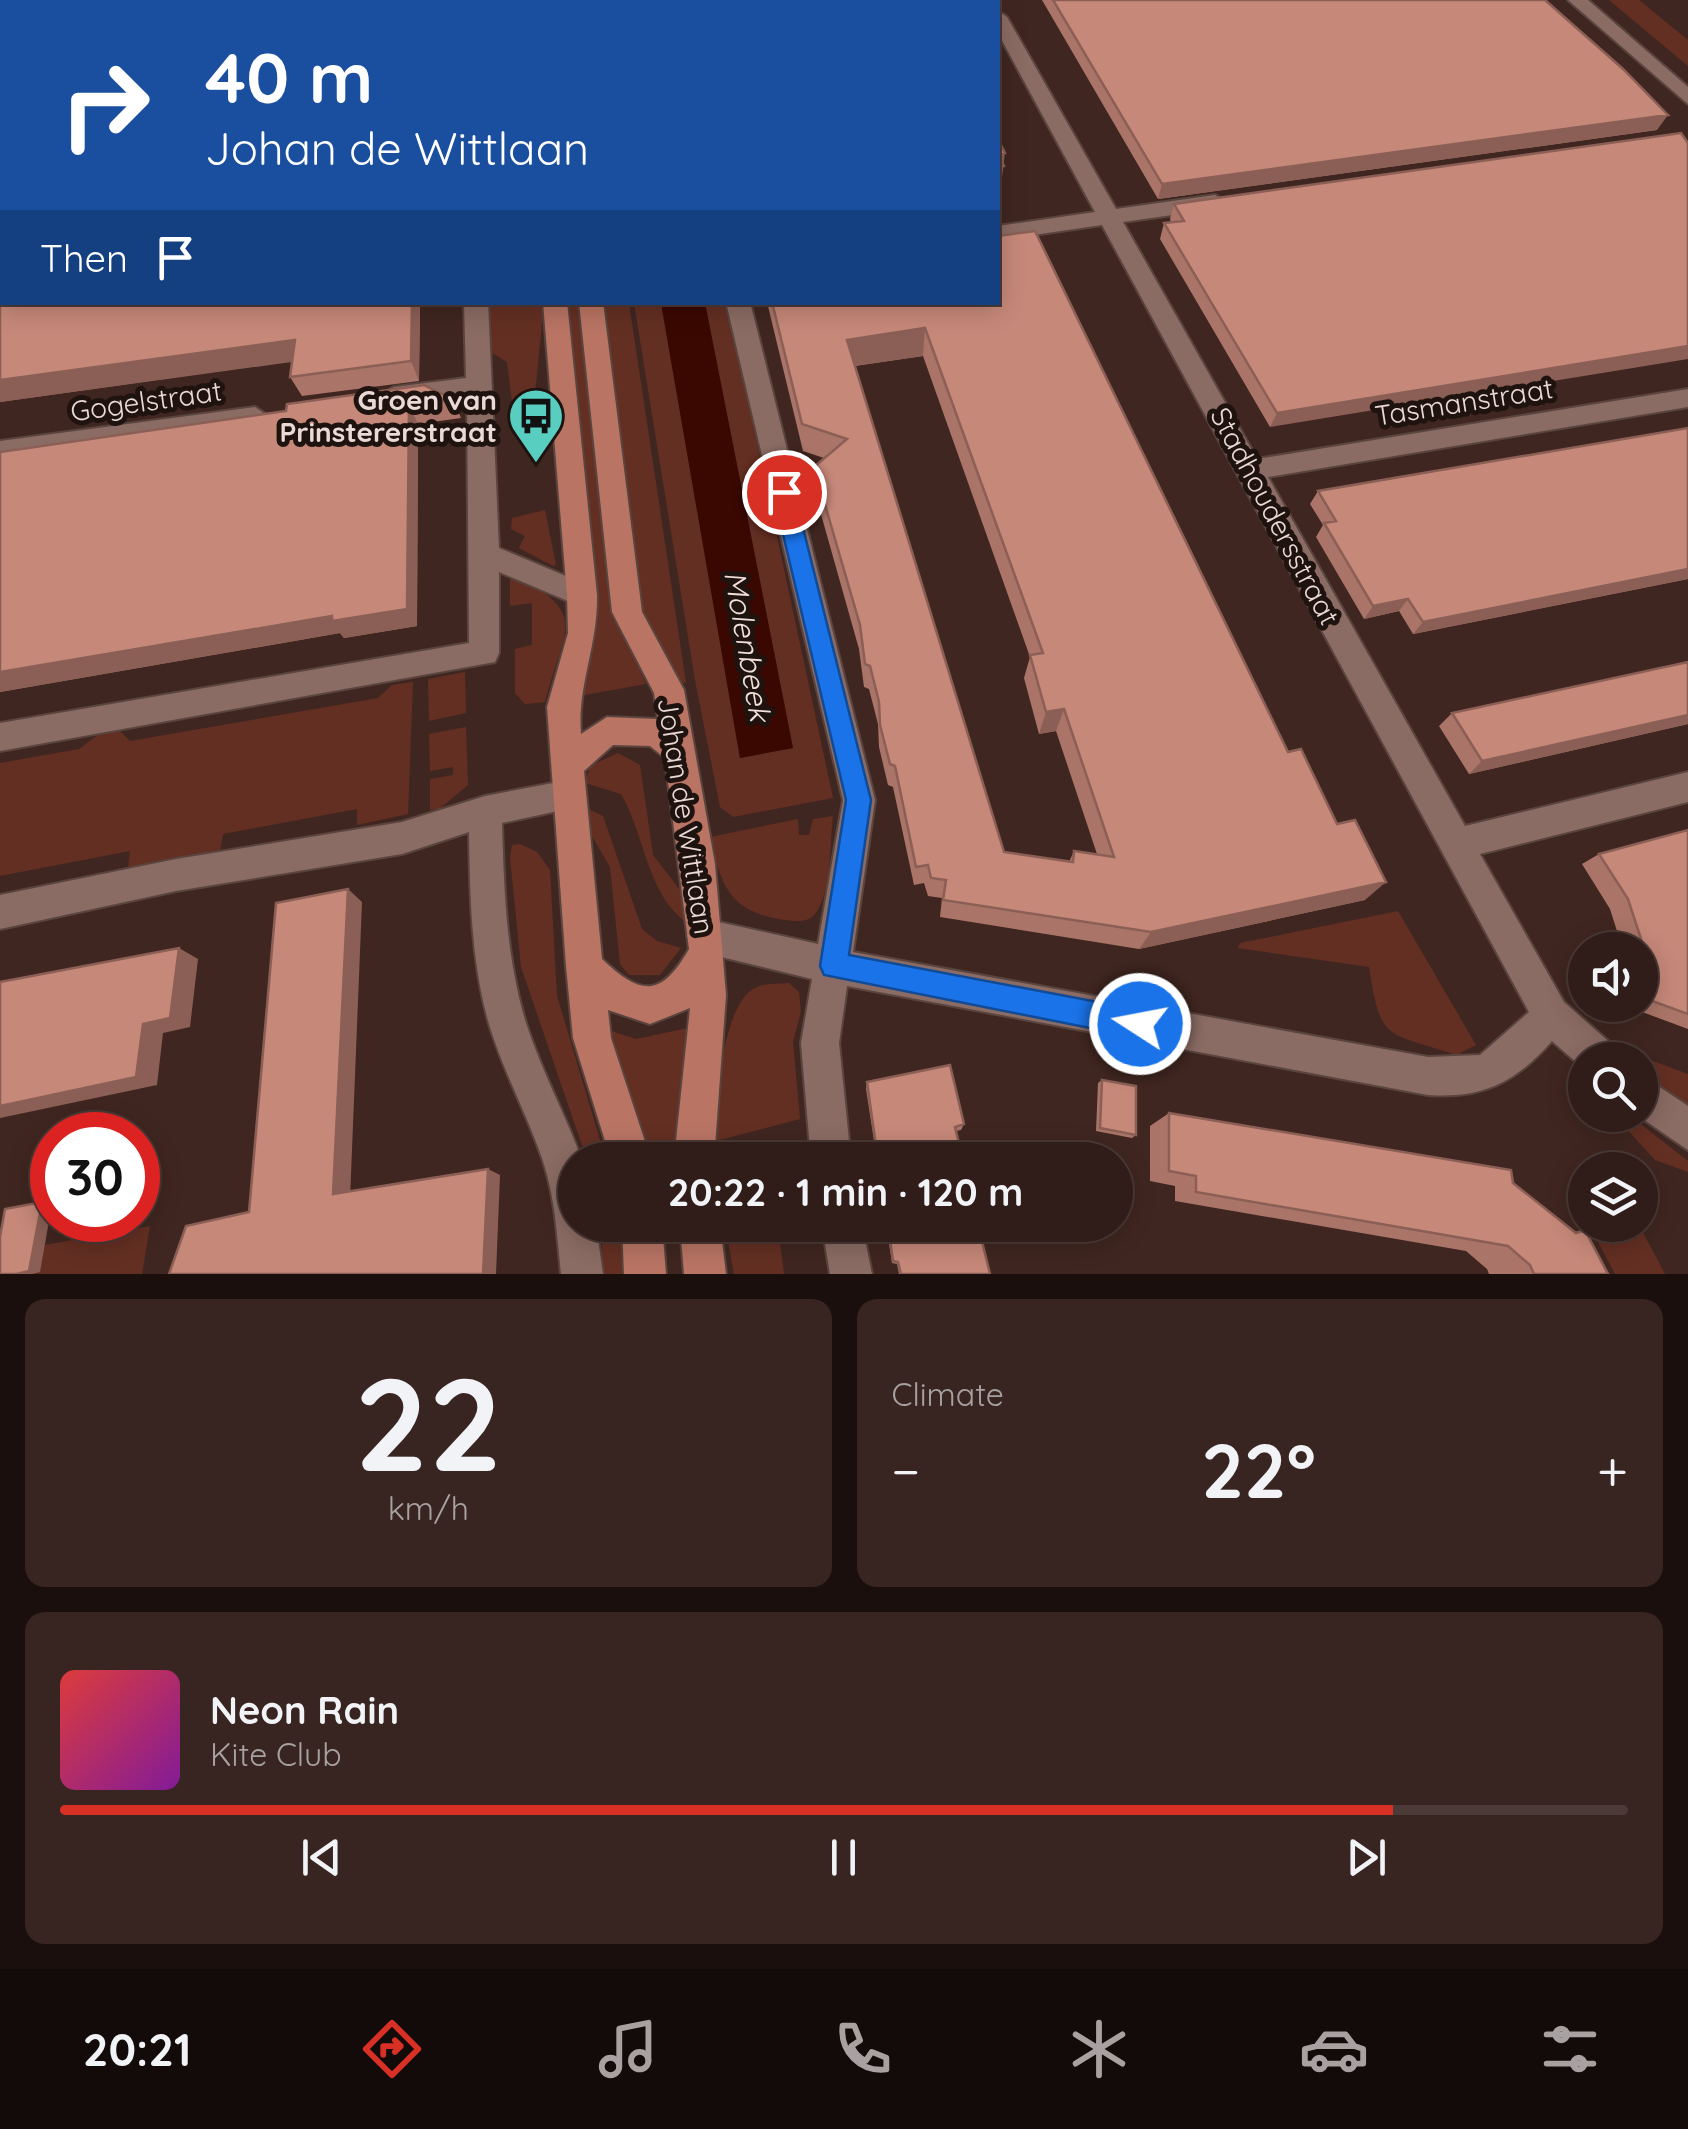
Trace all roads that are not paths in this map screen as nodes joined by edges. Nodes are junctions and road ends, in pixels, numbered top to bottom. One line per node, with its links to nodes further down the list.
1 (1578, 0): 3 (street)
2 (1000, 21): 5 (street, Stadhoudersstraat)
3 (1688, 98)
4 (1244, 198): 5 (street)
5 (1111, 216): 6 (street); 16 (street, Stadhoudersstraat)
6 (1000, 233)
7 (476, 305): 11 (street)
8 (555, 305): 18 (main road)
9 (590, 305): 20 (main road, Johan de Wittlaan)
10 (739, 305): 28 (street)
11 (479, 385): 13 (street); 17 (street)
12 (1688, 398): 16 (street, Tasmanstraat)
13 (366, 400)
14 (290, 411): 15 (street, Gogelstraat)
15 (0, 451)
16 (1251, 470): 24 (street, Stadhoudersstraat)
17 (485, 554): 18 (street); 19 (street)
18 (582, 596): 21 (main road)
19 (0, 737)
20 (679, 750): 21 (main road); 26 (main road, Johan de Wittlaan)
21 (568, 780): 23 (street); 27 (main road)
22 (1688, 787): 24 (street)
23 (485, 811): 25 (street); 36 (street)
24 (1456, 844): 29 (street, Stadhoudersstraat)
25 (0, 912)
26 (706, 945): 27 (main road); 28 (street); 34 (main road, Johan de Wittlaan)
27 (584, 966): 33 (main road)
28 (834, 966): 29 (street); 35 (street)
29 (1552, 1015): 30 (street, Stadhoudersstraat)
30 (1582, 1042)
31 (1658, 1107): 32 (street)
32 (1688, 1131)
33 (625, 1142)
34 (694, 1142)
35 (829, 1142)
36 (558, 1154)
37 (578, 1242): 41 (street)
38 (643, 1242): 42 (main road)
39 (702, 1242): 43 (main road)
40 (845, 1242): 44 (street)
41 (582, 1274)
42 (646, 1274)
43 (705, 1274)
44 (850, 1274)

